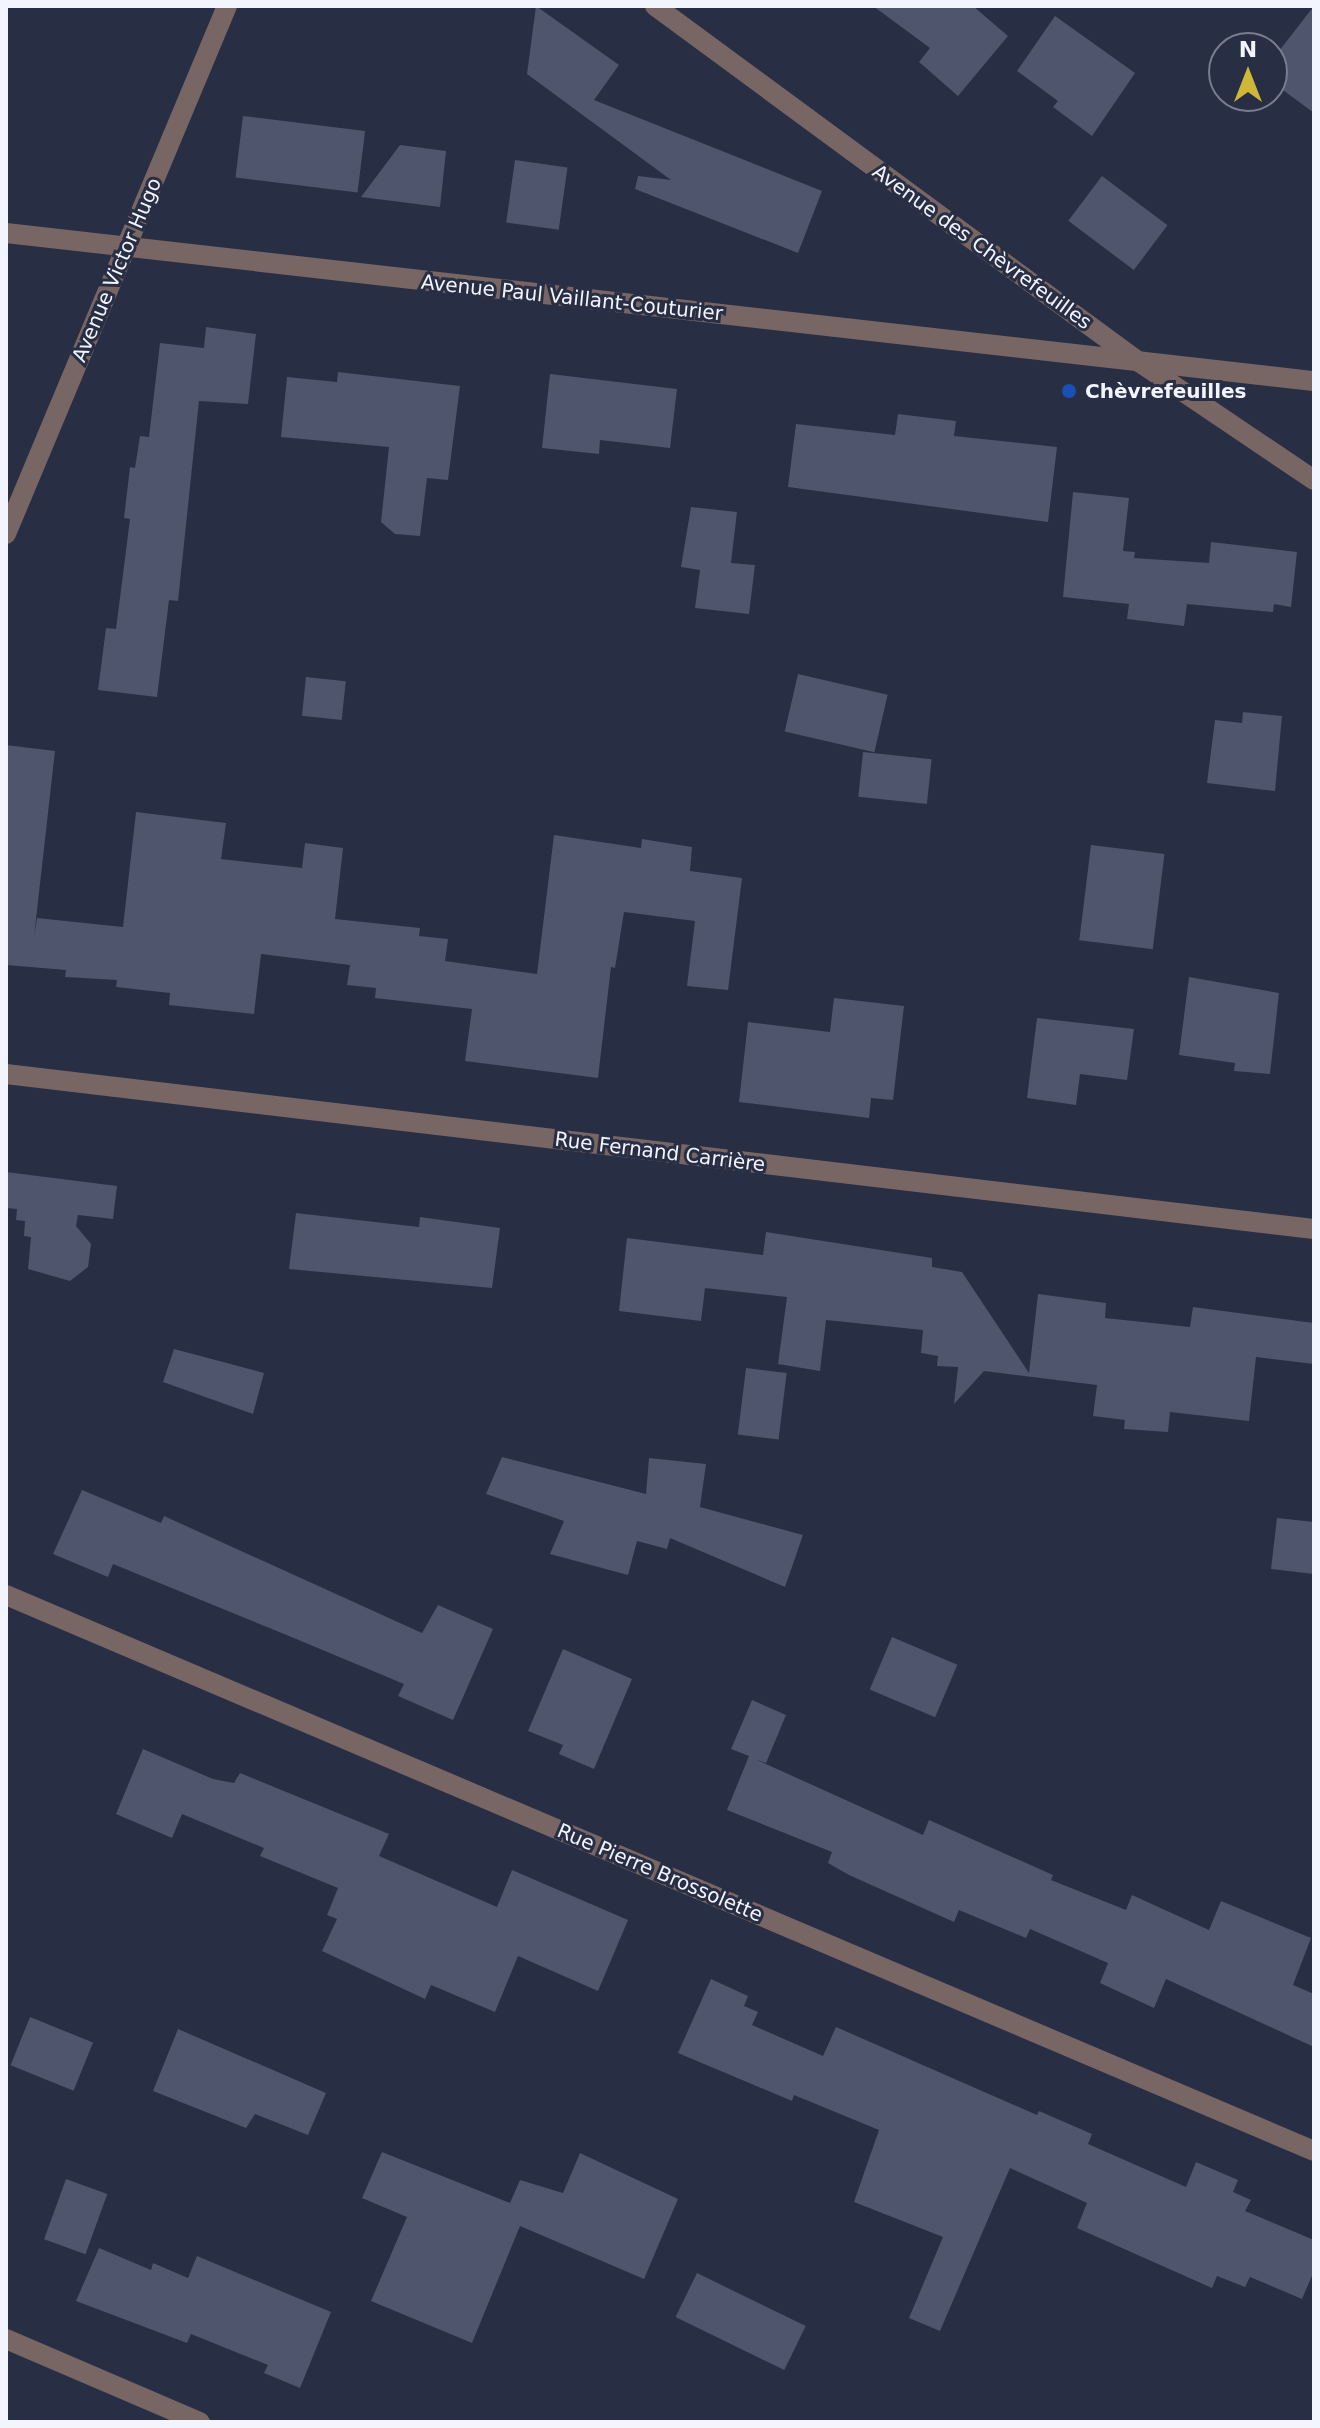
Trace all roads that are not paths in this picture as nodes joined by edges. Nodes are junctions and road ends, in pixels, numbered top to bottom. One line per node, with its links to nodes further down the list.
1 (227, 6): 4 (street, Avenue Victor Hugo)
2 (655, 6): 5 (street, Avenue des Chèvrefeuilles)
3 (6, 233): 4 (street, Avenue Paul Vaillant-Couturier)
4 (126, 247): 5 (street, Avenue Paul Vaillant-Couturier); 8 (street, Avenue Victor Hugo)
5 (1139, 362): 6 (street, Avenue Paul Vaillant-Couturier); 7 (street, Avenue des Chèvrefeuilles)
6 (1314, 381)
7 (1314, 480)
8 (6, 534)
9 (6, 1074): 10 (street, Rue Fernand Carrière)
10 (1314, 1229)
11 (6, 1595): 12 (street, Rue Pierre Brossolette)
12 (1314, 2151)
13 (6, 2339): 14 (street)
14 (200, 2422)

